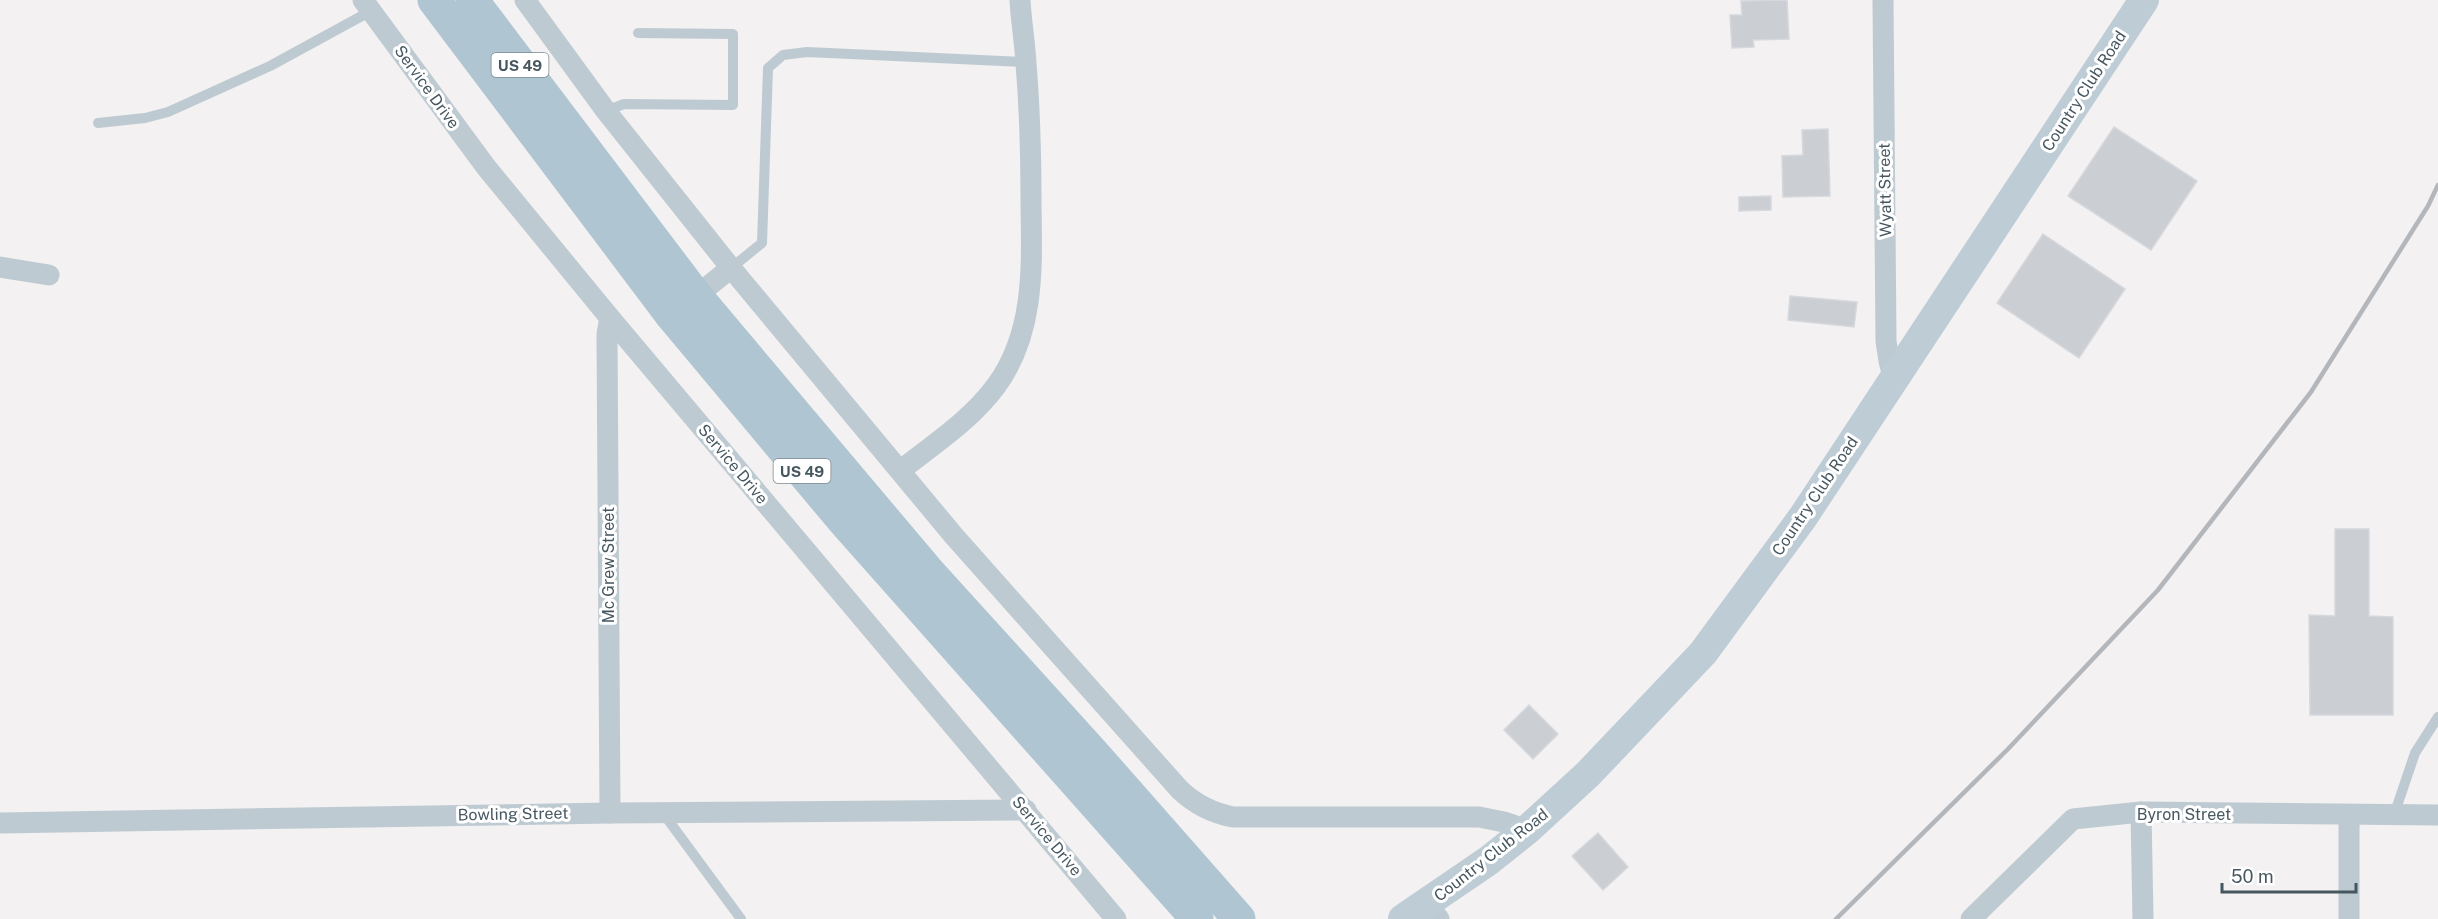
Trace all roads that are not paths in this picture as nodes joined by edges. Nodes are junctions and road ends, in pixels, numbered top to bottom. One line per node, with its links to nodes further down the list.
1 (434, 0): 15 (main road, US 49)
2 (472, 0): 15 (main road, US 49)
3 (525, 0): 10 (street)
4 (1020, 0): 9 (street)
5 (1882, 0): 17 (street, Wyatt Street)
6 (2144, 0): 17 (street, Country Club Road)
7 (367, 6): 11 (lane); 16 (street, Service Drive)
8 (638, 33): 10 (lane)
9 (1026, 62): 13 (lane); 18 (street)
10 (606, 111): 13 (street)
11 (98, 123)
12 (0, 267): 14 (street)
13 (731, 268): 15 (street); 18 (street)
14 (49, 275)
15 (684, 306): 32 (main road, US 49); 33 (main road, US 49)
16 (610, 318): 20 (street, Service Drive); 23 (street, Mc Grew Street)
17 (1894, 380): 28 (street, Country Club Road)
18 (900, 470): 28 (street)
19 (2438, 717): 26 (lane)
20 (1026, 810): 21 (street, Bowling Street); 31 (street, Service Drive)
21 (662, 812): 23 (street, Bowling Street); 30 (lane)
22 (2141, 812): 25 (street, Byron Street); 34 (street, Byron Street); 35 (street)
23 (610, 813): 27 (street, Bowling Street)
24 (2438, 815): 26 (street, Byron Street)
25 (2349, 816): 26 (street, Byron Street); 36 (street)
26 (2394, 816)
27 (0, 823)
28 (1527, 830): 29 (street, Country Club Road)
29 (1423, 914)
30 (741, 919)
31 (1116, 919)
32 (1197, 919)
33 (1239, 919)
34 (1971, 919)
35 (2143, 919)
36 (2349, 919)

